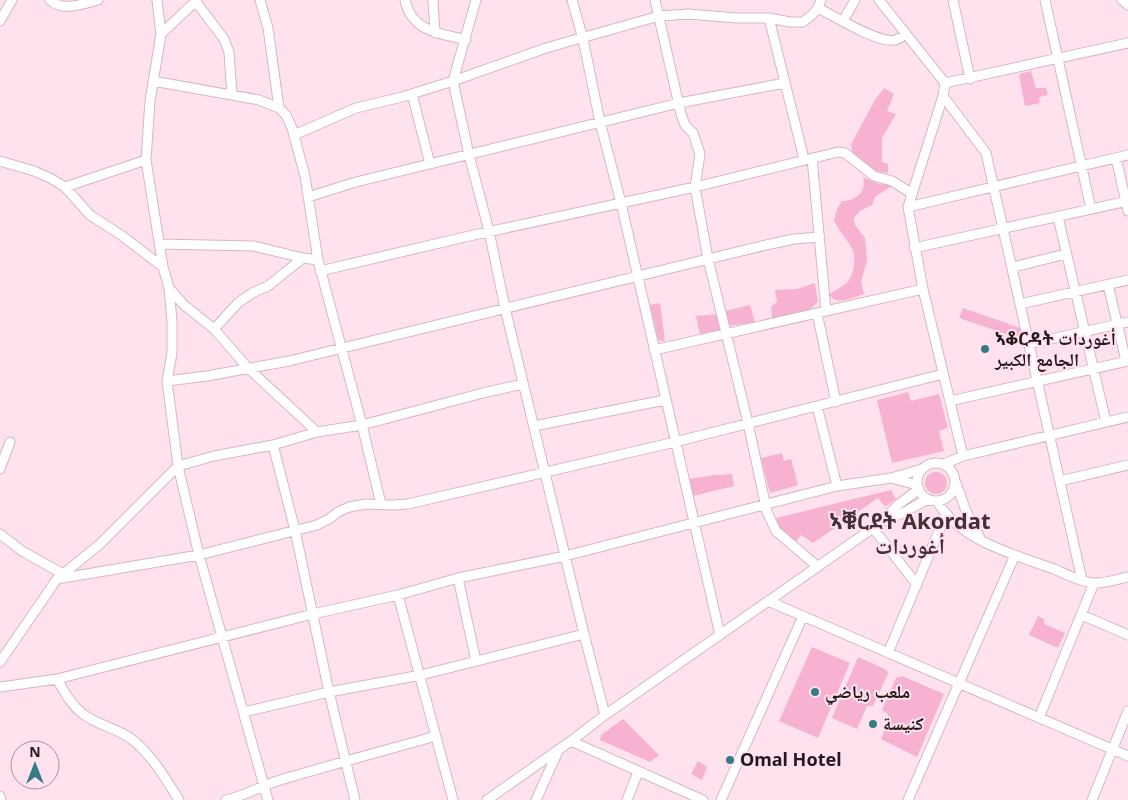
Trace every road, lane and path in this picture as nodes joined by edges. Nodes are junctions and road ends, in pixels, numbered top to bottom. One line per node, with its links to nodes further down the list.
1 (12, 0): 21 (street)
2 (50, 0): 3 (street)
3 (98, 0)
4 (157, 0): 24 (street)
5 (260, 0): 39 (street)
6 (405, 0): 23 (street)
7 (433, 0): 23 (street)
8 (476, 0): 27 (street)
9 (572, 0): 26 (street)
10 (655, 0): 19 (street)
11 (855, 0): 22 (street)
12 (879, 0): 25 (street)
13 (953, 0): 30 (street)
14 (1046, 0): 29 (street)
15 (1122, 0): 18 (street)
16 (197, 1): 24 (street); 36 (street)
17 (820, 4): 20 (street); 22 (street)
18 (1128, 5)
19 (659, 16): 20 (street); 26 (street); 38 (street)
20 (768, 18): 33 (street)
21 (0, 21)
22 (842, 21): 25 (street)
23 (435, 33): 27 (street)
24 (161, 34): 31 (street)
25 (906, 34): 34 (street)
26 (583, 39): 32 (street); 40 (street)
27 (466, 40): 32 (street)
28 (1128, 43): 29 (street)
29 (1058, 59): 30 (street); 49 (street)
30 (970, 79): 34 (street)
31 (153, 81): 36 (street); 46 (street)
32 (453, 81): 35 (street); 42 (street)
33 (785, 83): 38 (street); 45 (street)
34 (945, 83): 37 (street)
35 (412, 94): 41 (street); 48 (street)
36 (232, 95): 39 (street)
37 (943, 96): 52 (street); 53 (street)
38 (679, 103): 40 (street); 50 (street)
39 (279, 108): 41 (street)
40 (600, 122): 42 (street); 56 (street)
41 (294, 135): 54 (street)
42 (469, 155): 48 (street); 62 (street)
43 (1128, 155): 44 (street)
44 (1116, 158): 49 (street); 55 (street)
45 (808, 159): 50 (street); 53 (street); 63 (street)
46 (146, 160): 51 (street); 64 (street)
47 (0, 161): 51 (street)
48 (430, 164): 54 (street)
49 (1081, 166): 52 (street); 58 (street)
50 (695, 186): 56 (street); 68 (street)
51 (65, 187): 70 (street)
52 (994, 187): 57 (street); 61 (street)
53 (911, 193): 57 (street)
54 (308, 197): 69 (street)
55 (1127, 201): 58 (street); 59 (street)
56 (621, 203): 62 (street); 73 (street)
57 (908, 207): 65 (street)
58 (1091, 209): 60 (street)
59 (1128, 211)
60 (1058, 216): 61 (street); 66 (street)
61 (1004, 228): 65 (street); 71 (street)
62 (489, 231): 72 (street); 80 (street)
63 (820, 237): 68 (street); 81 (street)
64 (160, 244): 67 (street); 70 (street)
65 (914, 248): 77 (street)
66 (1066, 254): 71 (street); 78 (street)
67 (303, 258): 69 (street); 84 (street)
68 (708, 259): 73 (street); 86 (street)
69 (318, 260): 72 (street)
70 (163, 267): 76 (street)
71 (1013, 267): 79 (street)
72 (320, 271): 88 (street)
73 (637, 276): 80 (street); 89 (street)
74 (1128, 280): 75 (street)
75 (1108, 285): 78 (street); 83 (street)
76 (169, 288): 84 (street); 94 (street)
77 (923, 289): 81 (street); 93 (street)
78 (1076, 292): 79 (street); 85 (street)
79 (1020, 304): 87 (street)
80 (505, 308): 88 (street); 96 (street)
81 (821, 312): 86 (street); 99 (street)
82 (1128, 322): 83 (street)
83 (1117, 324): 85 (street); 90 (street)
84 (214, 330): 91 (street)
85 (1085, 332): 87 (street); 92 (street)
86 (727, 335): 89 (street); 103 (street)
87 (1028, 344): 95 (street)
88 (341, 348): 91 (street); 104 (street)
89 (654, 350): 97 (street)
90 (1127, 361): 92 (street)
91 (248, 368): 94 (street); 106 (street)
92 (1094, 369): 95 (street); 102 (street)
93 (942, 374): 98 (street); 99 (street)
94 (167, 381): 114 (street)
95 (1038, 382): 98 (street); 107 (street)
96 (523, 384): 104 (street); 105 (street)
97 (666, 400): 105 (street); 109 (street)
98 (950, 401): 111 (street)
99 (836, 402): 100 (street)
100 (817, 406): 103 (street); 121 (street)
101 (1128, 417): 102 (street)
102 (1106, 422): 107 (street)
103 (748, 423): 109 (street); 125 (street)
104 (362, 425): 106 (street); 124 (street)
105 (534, 426): 117 (street)
106 (318, 432): 110 (street)
107 (1050, 435): 111 (street); 119 (street)
108 (10, 442): 115 (street)
109 (674, 442): 117 (street); 128 (street)
110 (272, 445): 114 (street); 130 (street)
111 (963, 456): 112 (street)
112 (944, 464): 116 (street); 120 (street)
113 (1128, 465): 119 (street)
114 (178, 466): 133 (street); 137 (street)
115 (0, 469)
116 (922, 469): 118 (street); 122 (street)
117 (544, 472): 124 (street); 135 (street)
118 (891, 478): 121 (street); 122 (street)
119 (1060, 481): 140 (street)
120 (956, 483): 123 (street); 132 (street)
121 (837, 486): 125 (street)
122 (918, 487): 123 (street); 127 (street)
123 (932, 500): 126 (street); 127 (street)
124 (381, 504): 130 (street)
125 (766, 504): 128 (street); 136 (street)
126 (946, 514): 132 (street); 142 (street)
127 (883, 521): 129 (street)
128 (693, 522): 135 (street); 149 (street)
129 (873, 528): 136 (street); 142 (street)
130 (295, 530): 133 (street); 145 (street)
131 (0, 534): 137 (street)
132 (981, 540): 134 (street)
133 (199, 555): 137 (street); 151 (street)
134 (1015, 555): 140 (street); 157 (street)
135 (565, 556): 139 (street); 148 (street)
136 (818, 567): 144 (street)
137 (60, 576): 153 (street)
138 (1128, 577): 141 (street)
139 (458, 578): 143 (street); 154 (street)
140 (1082, 580): 141 (street)
141 (1094, 583): 146 (street)
142 (917, 584): 152 (street)
143 (398, 595): 145 (street); 155 (street)
144 (768, 601): 147 (street); 149 (street)
145 (314, 614): 151 (street); 159 (street)
146 (1082, 615): 150 (street); 163 (street)
147 (803, 616): 152 (street); 183 (street)
148 (584, 634): 154 (street); 162 (street)
149 (720, 635): 162 (street)
150 (1128, 635)
151 (223, 637): 156 (street); 160 (street)
152 (888, 653): 157 (street)
153 (0, 662)
154 (476, 662): 155 (street)
155 (420, 675): 159 (street); 164 (street)
156 (57, 679): 158 (street); 174 (street)
157 (959, 684): 163 (street); 184 (street)
158 (0, 687)
159 (328, 692): 160 (street); 169 (street)
160 (244, 712): 171 (street)
161 (1128, 712): 167 (street)
162 (605, 715): 165 (street)
163 (1039, 718): 167 (street)
164 (436, 736): 169 (street); 178 (street)
165 (571, 741): 166 (street); 170 (street)
166 (559, 749): 179 (street); 180 (street)
167 (1112, 750): 168 (street); 185 (street)
168 (1128, 756)
169 (346, 760): 171 (street); 177 (street)
170 (638, 772): 181 (street); 182 (street)
171 (264, 785): 175 (street); 176 (street)
172 (0, 796): 173 (street)
173 (1, 800)
174 (179, 800)
175 (226, 800)
176 (268, 800)
177 (355, 800)
178 (453, 800)
179 (487, 800)
180 (536, 800)
181 (627, 800)
182 (703, 800)
183 (722, 800)
184 (908, 800)
185 (1092, 800)

